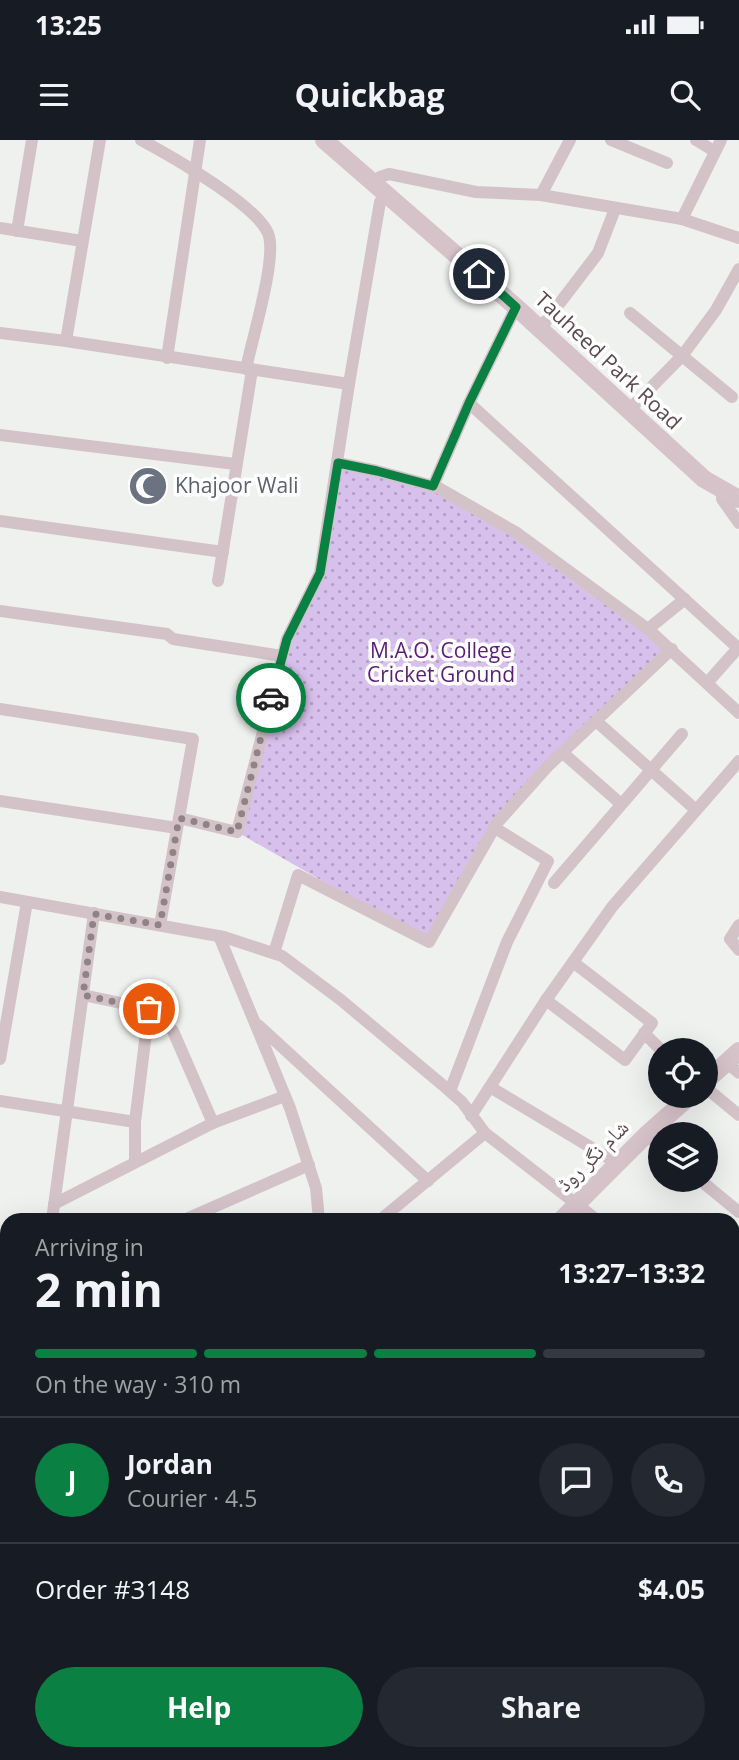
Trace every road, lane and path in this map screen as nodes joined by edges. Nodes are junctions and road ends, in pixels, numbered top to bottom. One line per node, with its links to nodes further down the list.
1 (32, 140): 18 (street)
2 (100, 140): 20 (street)
3 (141, 140): 12 (street)
4 (200, 140): 12 (street)
5 (324, 140): 13 (main road, Tauheed Park Road)
6 (570, 140): 14 (street)
7 (611, 140): 9 (street)
8 (696, 140): 10 (street)
9 (627, 143): 11 (street)
10 (717, 145): 16 (street)
11 (667, 163)
12 (195, 170): 28 (street); 29 (street)
13 (380, 188): 14 (street); 22 (main road, Tauheed Park Road); 30 (street)
14 (541, 195): 15 (street)
15 (615, 209): 16 (street); 24 (street)
16 (682, 219): 19 (street)
17 (0, 228): 18 (street)
18 (17, 231): 20 (street)
19 (739, 238)
20 (82, 241): 26 (street)
21 (739, 269): 27 (street)
22 (516, 307): 24 (main road, Tauheed Park Road); 32 (street)
23 (630, 313): 27 (street)
24 (540, 329): 33 (main road, Tauheed Park Road)
25 (0, 333): 26 (street)
26 (66, 341): 28 (street)
27 (682, 356): 31 (street); 33 (street)
28 (167, 358): 29 (street)
29 (249, 369): 30 (street); 36 (street)
30 (349, 384): 35 (street)
31 (732, 397)
32 (469, 403): 37 (street); 43 (street)
33 (628, 411): 38 (main road, Tauheed Park Road)
34 (0, 435): 36 (street)
35 (338, 463): 37 (street); 48 (street)
36 (235, 464): 41 (street)
37 (433, 486): 45 (street)
38 (731, 495): 40 (street)
39 (0, 521): 41 (street)
40 (739, 523)
41 (223, 552): 42 (street)
42 (218, 580)
43 (685, 599): 45 (street); 46 (street)
44 (0, 611): 48 (street)
45 (648, 629): 47 (street)
46 (739, 647): 49 (street)
47 (672, 649): 49 (street); 52 (street)
48 (282, 656): 60 (street)
49 (708, 683): 51 (street)
50 (0, 709): 60 (street)
51 (739, 713)
52 (596, 721): 54 (street); 56 (street)
53 (682, 734): 56 (street)
54 (563, 753): 58 (street); 61 (street)
55 (739, 761): 59 (street)
56 (650, 769): 58 (street); 59 (street)
57 (0, 801): 60 (street)
58 (621, 804): 62 (street)
59 (696, 810): 71 (street)
60 (178, 823): 66 (street)
61 (495, 828): 70 (street); 82 (street)
62 (554, 883)
63 (0, 897): 64 (street)
64 (27, 902): 65 (street); 78 (street)
65 (94, 914): 66 (street); 72 (street)
66 (160, 925): 68 (street)
67 (739, 925): 69 (street)
68 (219, 936): 70 (street); 75 (street)
69 (739, 950)
70 (274, 953): 82 (street)
71 (573, 962): 73 (street); 76 (street)
72 (83, 995): 74 (street); 87 (street)
73 (546, 1000): 76 (street); 81 (street)
74 (149, 1009): 90 (street); 92 (street)
75 (255, 1023): 83 (street); 98 (street)
76 (644, 1033): 77 (street)
77 (649, 1038)
78 (0, 1059)
79 (735, 1062): 80 (main road)
80 (718, 1073)
81 (490, 1087): 89 (street); 96 (street)
82 (450, 1091): 89 (street)
83 (285, 1096): 92 (street); 97 (street)
84 (718, 1098): 88 (street)
85 (0, 1101): 87 (street)
86 (680, 1108): 91 (main road, شام نگر روڈ)
87 (65, 1112): 90 (street); 100 (street)
88 (739, 1115)
89 (471, 1116): 93 (street)
90 (135, 1122): 95 (street)
91 (669, 1122)
92 (213, 1123): 95 (street)
93 (485, 1133): 98 (street); 101 (street)
94 (648, 1144): 96 (main road, شام نگر روڈ)
95 (135, 1161): 100 (street)
96 (617, 1163): 101 (main road, شام نگر روڈ)
97 (309, 1165): 104 (street); 105 (street)
98 (428, 1181): 106 (street)
99 (715, 1192): 102 (street)
100 (54, 1204): 103 (street)
101 (578, 1205): 107 (main road, شام نگر روڈ); 108 (street)
102 (739, 1212)
103 (53, 1213)
104 (200, 1213)
105 (318, 1213)
106 (389, 1213)
107 (569, 1213)
108 (588, 1213)

